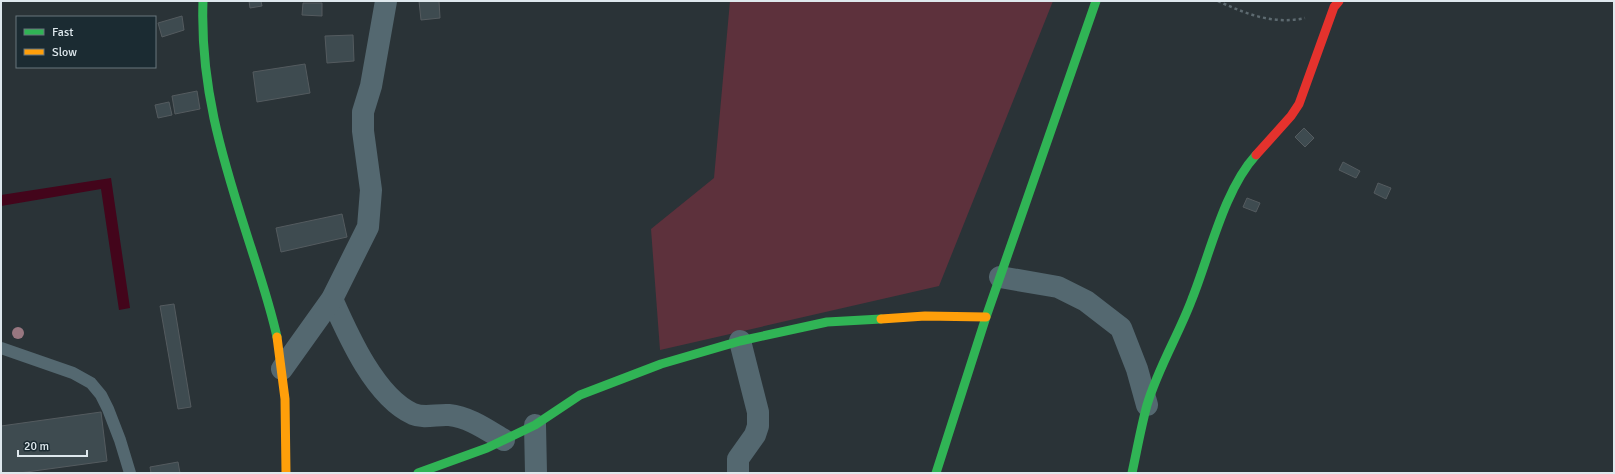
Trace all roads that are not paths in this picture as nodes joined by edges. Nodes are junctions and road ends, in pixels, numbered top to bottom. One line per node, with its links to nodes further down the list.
1 (203, 1): 10 (street)
2 (386, 1): 6 (street)
3 (1096, 1): 5 (street)
4 (1337, 4): 11 (street)
5 (1000, 277): 7 (street); 11 (street)
6 (332, 299): 10 (street); 13 (street)
7 (986, 317): 8 (street); 19 (street)
8 (740, 341): 12 (street); 18 (street)
9 (1, 348): 14 (lane)
10 (282, 369): 15 (street)
11 (1148, 405): 20 (street)
12 (535, 425): 13 (street); 17 (street)
13 (504, 440): 16 (street)
14 (130, 473)
15 (286, 473)
16 (418, 473)
17 (536, 473)
18 (738, 473)
19 (936, 473)
20 (1132, 473)

